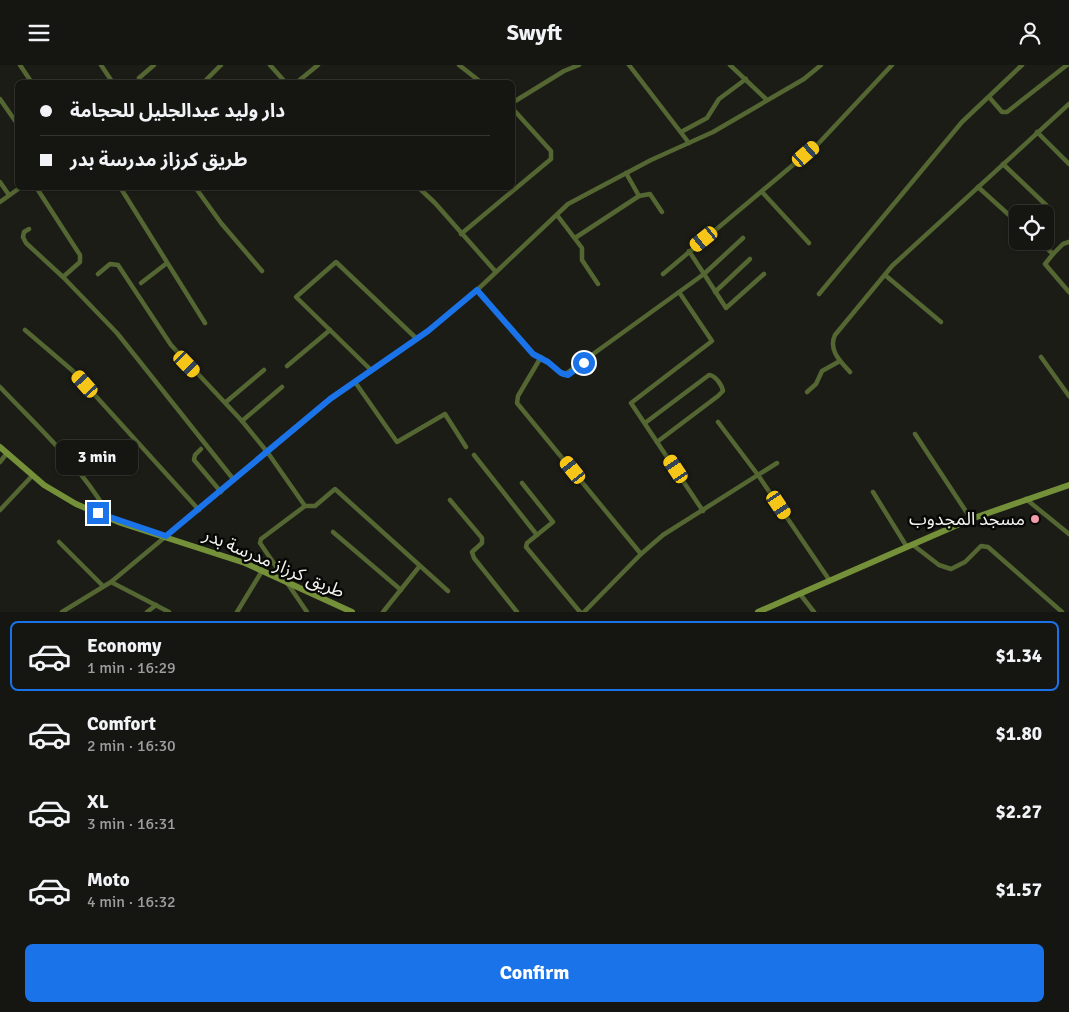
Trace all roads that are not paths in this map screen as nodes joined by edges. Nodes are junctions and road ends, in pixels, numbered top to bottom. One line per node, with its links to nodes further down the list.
1 (20, 65): 19 (street)
2 (101, 65): 20 (street)
3 (154, 65): 17 (street)
4 (210, 65): 16 (street)
5 (221, 65): 16 (street)
6 (270, 65): 22 (street)
7 (318, 65): 23 (street)
8 (459, 65): 24 (street)
9 (579, 65): 28 (street)
10 (629, 65): 32 (street)
11 (730, 65): 18 (street)
12 (821, 65): 27 (street)
13 (892, 65): 47 (street)
14 (1022, 65): 25 (street)
15 (1068, 65): 25 (street)
16 (216, 70): 21 (street)
17 (139, 78)
18 (746, 79): 27 (street); 32 (street)
19 (30, 80)
20 (111, 80)
21 (206, 80)
22 (283, 80)
23 (300, 80)
24 (478, 80)
25 (989, 97): 80 (street)
26 (0, 99): 31 (street)
27 (766, 99): 34 (street)
28 (515, 101)
29 (1069, 103): 33 (street)
30 (515, 110): 40 (street)
31 (15, 121)
32 (681, 132): 34 (street)
33 (1037, 133): 35 (street); 36 (street)
34 (689, 143): 37 (street)
35 (1003, 164): 39 (street); 51 (street)
36 (1069, 165)
37 (626, 173): 49 (street); 53 (street)
38 (0, 182): 48 (street)
39 (978, 187): 54 (street); 72 (street)
40 (515, 188)
41 (16, 190): 48 (street)
42 (38, 190): 73 (street)
43 (122, 190): 65 (street)
44 (197, 190): 66 (street)
45 (421, 190): 56 (street)
46 (513, 190): 56 (street)
47 (762, 192): 60 (street); 62 (street)
48 (9, 195): 50 (street)
49 (639, 196): 52 (street); 57 (street)
50 (0, 202)
51 (1046, 205)
52 (662, 212)
53 (557, 215): 57 (street); 67 (street)
54 (1009, 215)
55 (29, 229): 73 (street)
56 (461, 233): 67 (street)
57 (575, 238): 75 (street)
58 (743, 238): 70 (street)
59 (1069, 242): 63 (street)
60 (809, 243)
61 (1048, 250): 63 (street)
62 (690, 251): 69 (street); 70 (street)
63 (1053, 255): 79 (street)
64 (750, 259): 78 (street)
65 (167, 263): 74 (street); 82 (street)
66 (262, 271)
67 (496, 272): 76 (street)
68 (98, 274): 98 (street)
69 (663, 274)
70 (704, 274): 77 (street); 78 (street)
71 (764, 274): 78 (street)
72 (884, 275): 81 (street); 88 (street)
73 (63, 277): 114 (street)
74 (141, 283)
75 (598, 284)
76 (477, 290): 85 (street); 86 (street)
77 (679, 292): 86 (street); 101 (street)
78 (714, 292)
79 (1069, 292)
80 (820, 293)
81 (941, 322)
82 (205, 323)
83 (25, 330): 123 (street)
84 (330, 330): 85 (street); 89 (street); 91 (street)
85 (417, 339): 91 (street)
86 (541, 357): 133 (street)
87 (1041, 357): 97 (street)
88 (840, 361): 92 (street); 96 (street)
89 (287, 366)
90 (264, 370): 98 (street)
91 (371, 370): 93 (street)
92 (850, 372)
93 (355, 382): 105 (street); 108 (street)
94 (0, 387): 125 (street)
95 (282, 387): 99 (street)
96 (807, 392)
97 (1069, 396)
98 (226, 402): 99 (street)
99 (242, 421): 108 (street)
100 (718, 422): 113 (street)
101 (645, 423): 103 (street); 103 (street)
102 (915, 434): 126 (street)
103 (657, 442): 124 (street)
104 (0, 447): 107 (street, طريق كرزاز مدرسة بدر)
105 (466, 447)
106 (201, 449): 117 (street)
107 (7, 453): 110 (street); 112 (street, طريق كرزاز مدرسة بدر)
108 (268, 453): 114 (street); 121 (street)
109 (474, 455): 129 (street)
110 (0, 462)
111 (777, 463): 113 (street)
112 (32, 475): 122 (street); 125 (street, طريق كرزاز مدرسة بدر)
113 (758, 475): 124 (street); 136 (street)
114 (234, 480): 117 (street)
115 (522, 483): 129 (street)
116 (1069, 485): 119 (street)
117 (221, 492): 123 (street)
118 (873, 492): 132 (street)
119 (1026, 499): 126 (street); 128 (street)
120 (450, 500): 151 (street)
121 (305, 506): 134 (street); 138 (street)
122 (0, 510)
123 (199, 511): 130 (street)
124 (703, 511): 133 (street)
125 (110, 519): 130 (street, طريق كرزاز مدرسة بدر)
126 (971, 519): 132 (street)
127 (333, 532): 140 (street)
128 (1069, 534)
129 (537, 535): 152 (street)
130 (166, 536): 135 (street, طريق كرزاز مدرسة بدر); 137 (street)
131 (59, 542): 139 (street)
132 (910, 546): 136 (street); 156 (street)
133 (641, 554): 153 (street)
134 (420, 567): 140 (street); 141 (street)
135 (262, 571): 138 (street, طريق كرزاز مدرسة بدر); 147 (street)
136 (830, 581): 142 (street)
137 (111, 582): 139 (street); 143 (street)
138 (286, 582): 148 (street); 149 (street, طريق كرزاز مدرسة بدر)
139 (103, 587): 144 (street)
140 (401, 590): 150 (street)
141 (448, 591)
142 (800, 594): 154 (street); 155 (street)
143 (156, 605): 145 (street); 146 (street)
144 (62, 612)
145 (147, 612)
146 (170, 612)
147 (237, 612)
148 (306, 612)
149 (352, 612)
150 (383, 612)
151 (517, 612)
152 (580, 612)
153 (584, 612)
154 (758, 612)
155 (814, 612)
156 (1062, 612)

